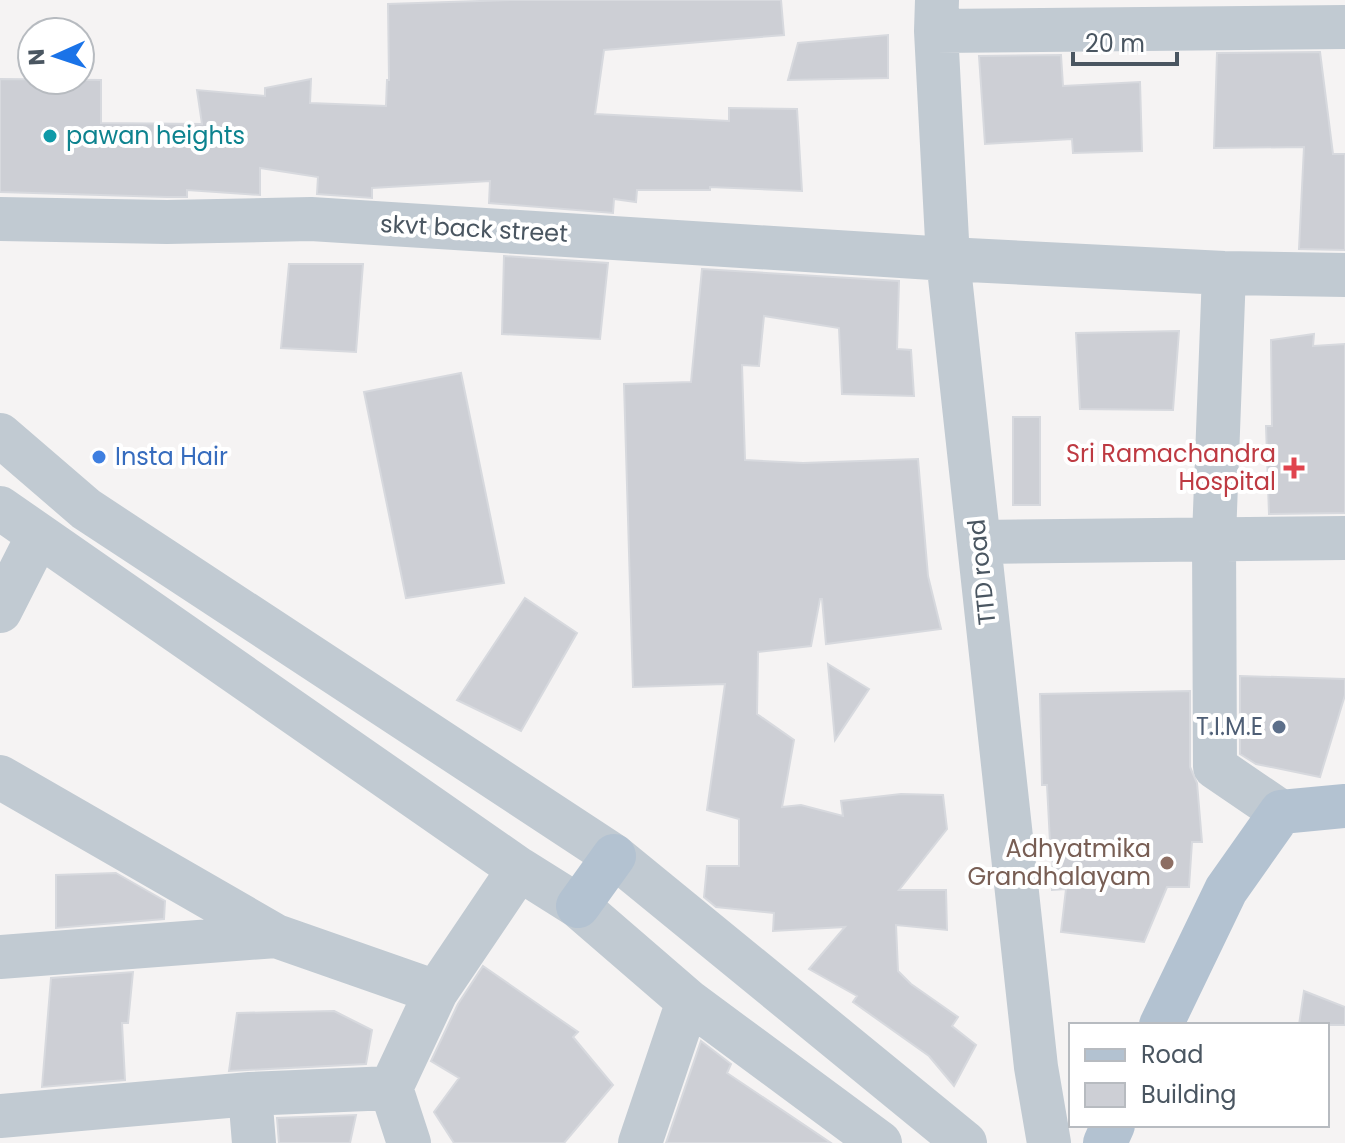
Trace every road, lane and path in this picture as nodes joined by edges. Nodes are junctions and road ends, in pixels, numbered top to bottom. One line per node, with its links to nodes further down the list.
1 (937, 15): 2 (street); 4 (street, TTD road)
2 (1345, 27)
3 (0, 219): 4 (street, skvt back street)
4 (948, 259): 5 (street, skvt back street); 12 (street, TTD road)
5 (1224, 273): 6 (street, skvt back street); 10 (street)
6 (1345, 275)
7 (0, 435): 17 (street)
8 (0, 508): 9 (street)
9 (38, 536): 13 (street); 18 (street)
10 (1214, 537): 11 (street); 12 (street); 16 (street)
11 (1345, 538)
12 (979, 542): 33 (street, TTD road)
13 (0, 611)
14 (0, 777): 20 (street)
15 (1345, 806): 16 (main road)
16 (1281, 812): 24 (main road)
17 (614, 856): 19 (main road); 32 (street)
18 (519, 869): 19 (street); 22 (street)
19 (578, 906): 23 (street)
20 (276, 936): 21 (street); 22 (street)
21 (0, 957)
22 (436, 992): 25 (street)
23 (688, 1001): 30 (street); 31 (street)
24 (1162, 1023)
25 (391, 1088): 26 (street); 29 (street)
26 (250, 1094): 27 (street); 28 (street)
27 (18, 1124)
28 (254, 1143)
29 (409, 1143)
30 (640, 1143)
31 (880, 1143)
32 (965, 1143)
33 (1049, 1143)

